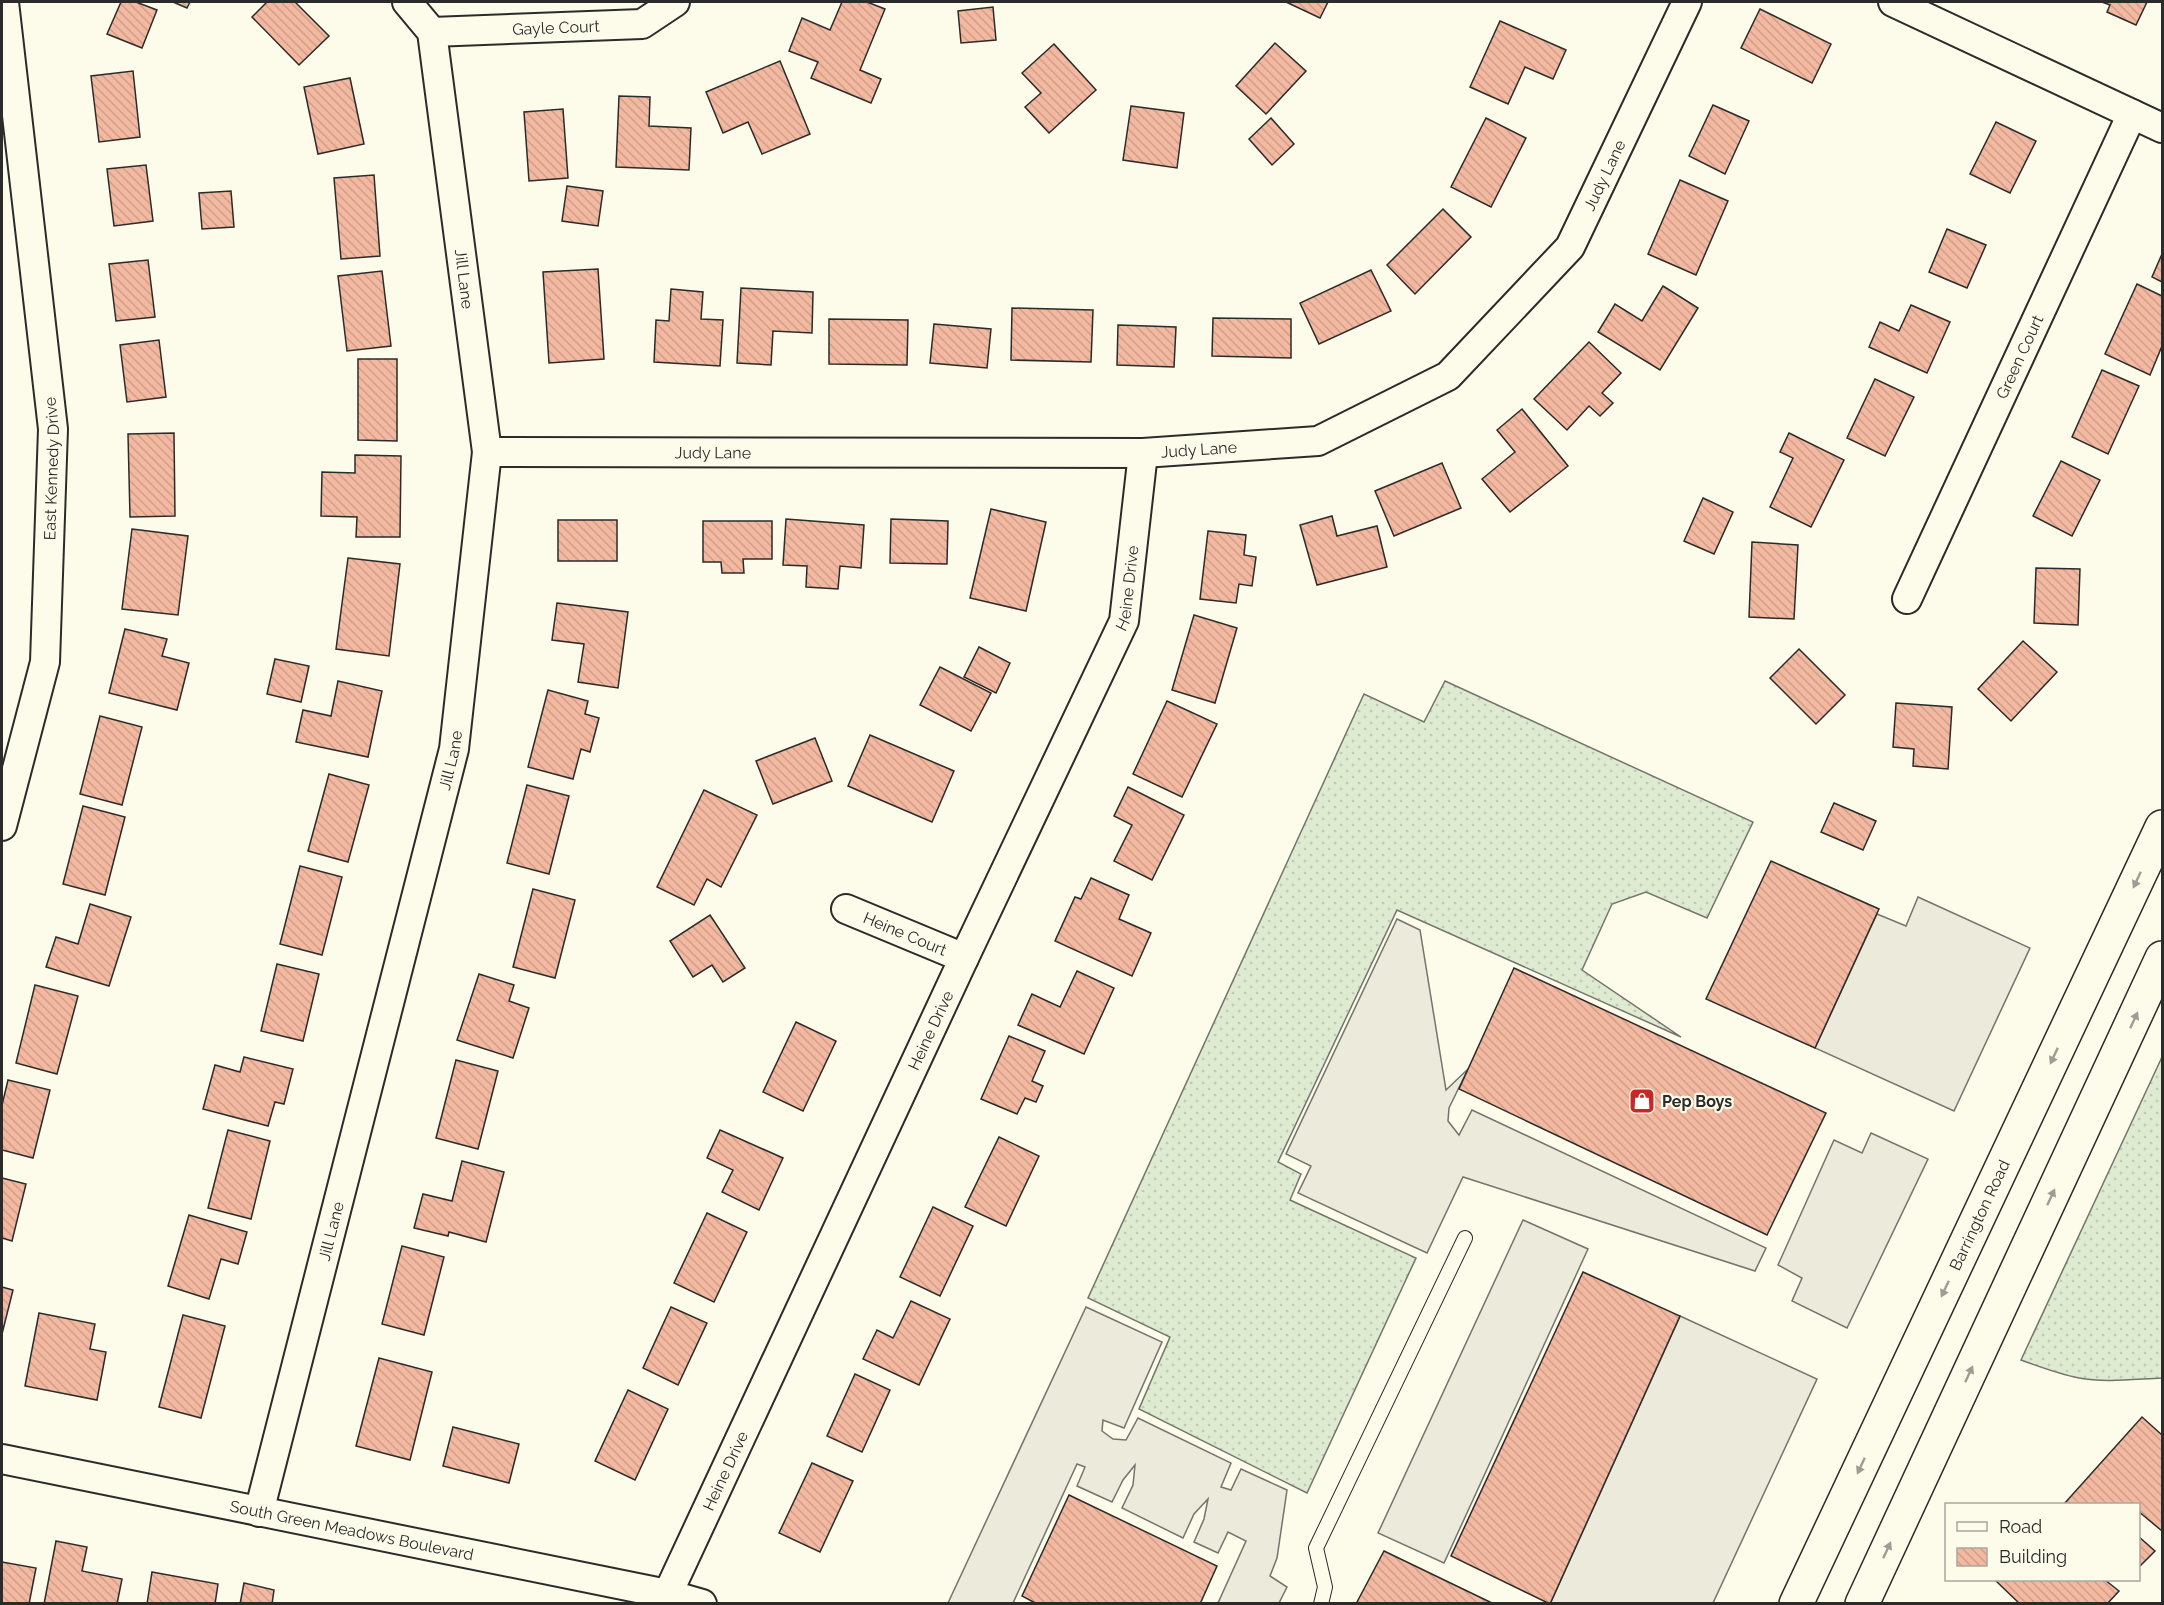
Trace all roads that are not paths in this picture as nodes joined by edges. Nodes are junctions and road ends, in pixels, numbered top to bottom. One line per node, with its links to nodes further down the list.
1 (4, 2): 12 (street, East Kennedy Drive)
2 (406, 2): 6 (street)
3 (675, 2): 6 (street, Gayle Court)
4 (1687, 2): 10 (street, Judy Lane)
5 (1893, 2): 7 (street)
6 (432, 32): 9 (street, Jill Lane)
7 (2132, 114): 8 (street); 11 (street, Green Court)
8 (2163, 128)
9 (487, 452): 10 (street, Judy Lane); 19 (street, Jill Lane)
10 (1143, 453): 15 (street, Heine Drive)
11 (1907, 599)
12 (2, 826)
13 (2163, 827): 23 (main road, Barrington Road, one-way to 23)
14 (846, 909): 15 (street, Heine Court)
15 (963, 958): 20 (street, Heine Drive)
16 (2163, 958): 24 (main road, one-way to 16)
17 (1465, 1238): 22 (lane)
18 (2, 1459): 19 (street, South Green Meadows Boulevard)
19 (259, 1512): 20 (street, South Green Meadows Boulevard)
20 (665, 1599): 21 (street, South Green Meadows Boulevard)
21 (702, 1604)
22 (1321, 1604)
23 (1796, 1604)
24 (1862, 1604)

